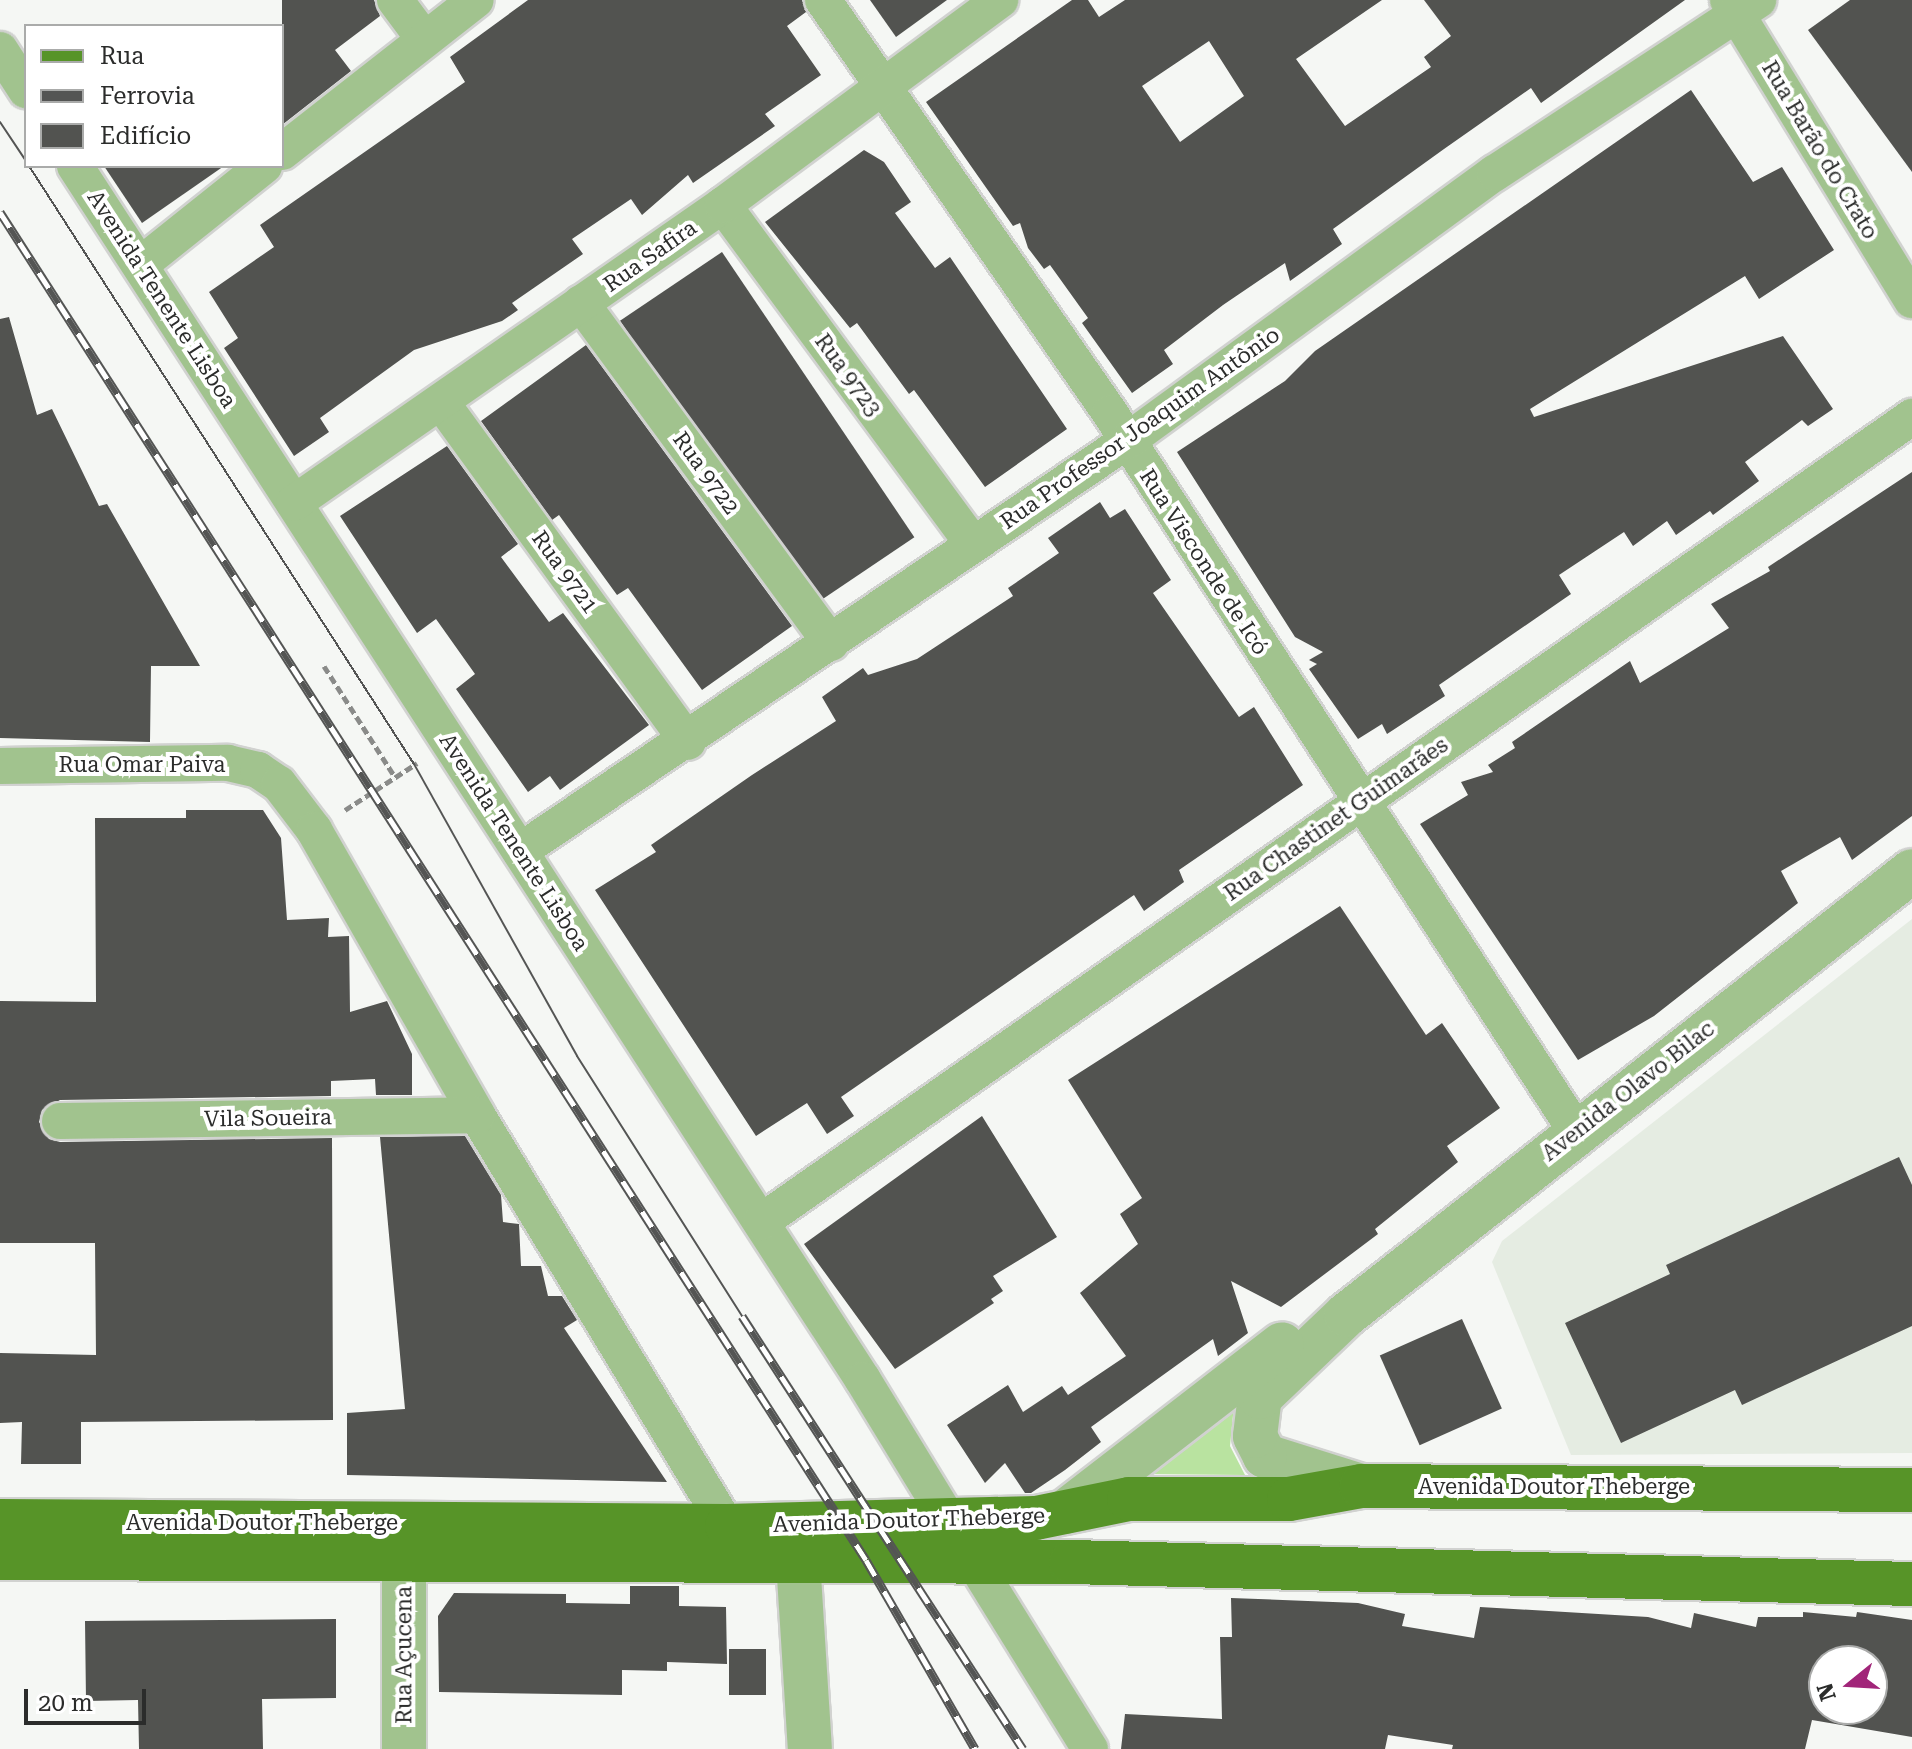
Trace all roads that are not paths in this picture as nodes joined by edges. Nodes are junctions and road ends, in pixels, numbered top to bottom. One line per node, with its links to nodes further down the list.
1 (395, 0): 6 (street)
2 (476, 0): 6 (street)
3 (823, 0): 8 (street, Rua Visconde de Icó)
4 (1000, 0): 8 (street, Rua Safira)
5 (1741, 5): 15 (street, Rua Barão do Crato); 19 (street, Rua Professor Joaquim Antônio)
6 (424, 39): 10 (street)
7 (0, 50): 9 (street)
8 (885, 85): 13 (street, Rua Safira); 19 (street, Rua Visconde de Icó)
9 (24, 87)
10 (284, 150)
11 (76, 168): 14 (street, Avenida Tenente Lisboa)
12 (261, 168): 14 (street)
13 (723, 205): 16 (street, Rua Safira); 21 (street, Rua 9723)
14 (140, 265): 20 (street, Avenida Tenente Lisboa)
15 (1912, 300)
16 (581, 303): 17 (street, Rua Safira); 22 (street, Rua 9722)
17 (441, 402): 20 (street, Rua Safira); 23 (street, Rua 9721)
18 (1912, 417): 25 (street, Rua Chastinet Guimarães)
19 (1127, 441): 21 (street, Rua Professor Joaquim Antônio); 25 (street, Rua Visconde de Icó)
20 (294, 503): 26 (street, Avenida Tenente Lisboa)
21 (973, 544): 22 (street, Rua Professor Joaquim Antônio)
22 (831, 643): 23 (street, Rua Professor Joaquim Antônio)
23 (688, 742): 26 (street, Rua Professor Joaquim Antônio)
24 (0, 766): 28 (street, Rua Omar Paiva)
25 (1362, 806): 30 (street, Rua Visconde de Icó); 31 (street, Rua Chastinet Guimarães)
26 (520, 851): 31 (street, Avenida Tenente Lisboa)
27 (1912, 871): 30 (street, Avenida Olavo Bilac)
28 (477, 1115): 29 (street, Vila Soueira); 38 (street)
29 (60, 1121)
30 (1576, 1131): 32 (street, Avenida Olavo Bilac)
31 (761, 1222): 37 (street, Avenida Tenente Lisboa)
32 (1346, 1315): 33 (street, Avenida Olavo Bilac); 35 (street, Avenida Olavo Bilac)
33 (1361, 1486): 34 (main road, Avenida Doutor Theberge); 35 (main road, Avenida Doutor Theberge)
34 (1912, 1490)
35 (1065, 1512): 37 (main road, Avenida Doutor Theberge)
36 (0, 1521): 38 (main road, Avenida Doutor Theberge)
37 (949, 1521): 38 (main road, Avenida Doutor Theberge)
38 (727, 1526)
39 (0, 1558): 41 (main road, Avenida Doutor Theberge)
40 (798, 1560): 41 (main road, Avenida Doutor Theberge); 42 (main road, Avenida Doutor Theberge); 45 (street)
41 (404, 1561): 44 (street, Rua Açucena)
42 (974, 1562): 43 (main road, Avenida Doutor Theberge); 46 (street)
43 (1912, 1584)
44 (404, 1749)
45 (810, 1749)
46 (1090, 1749)

